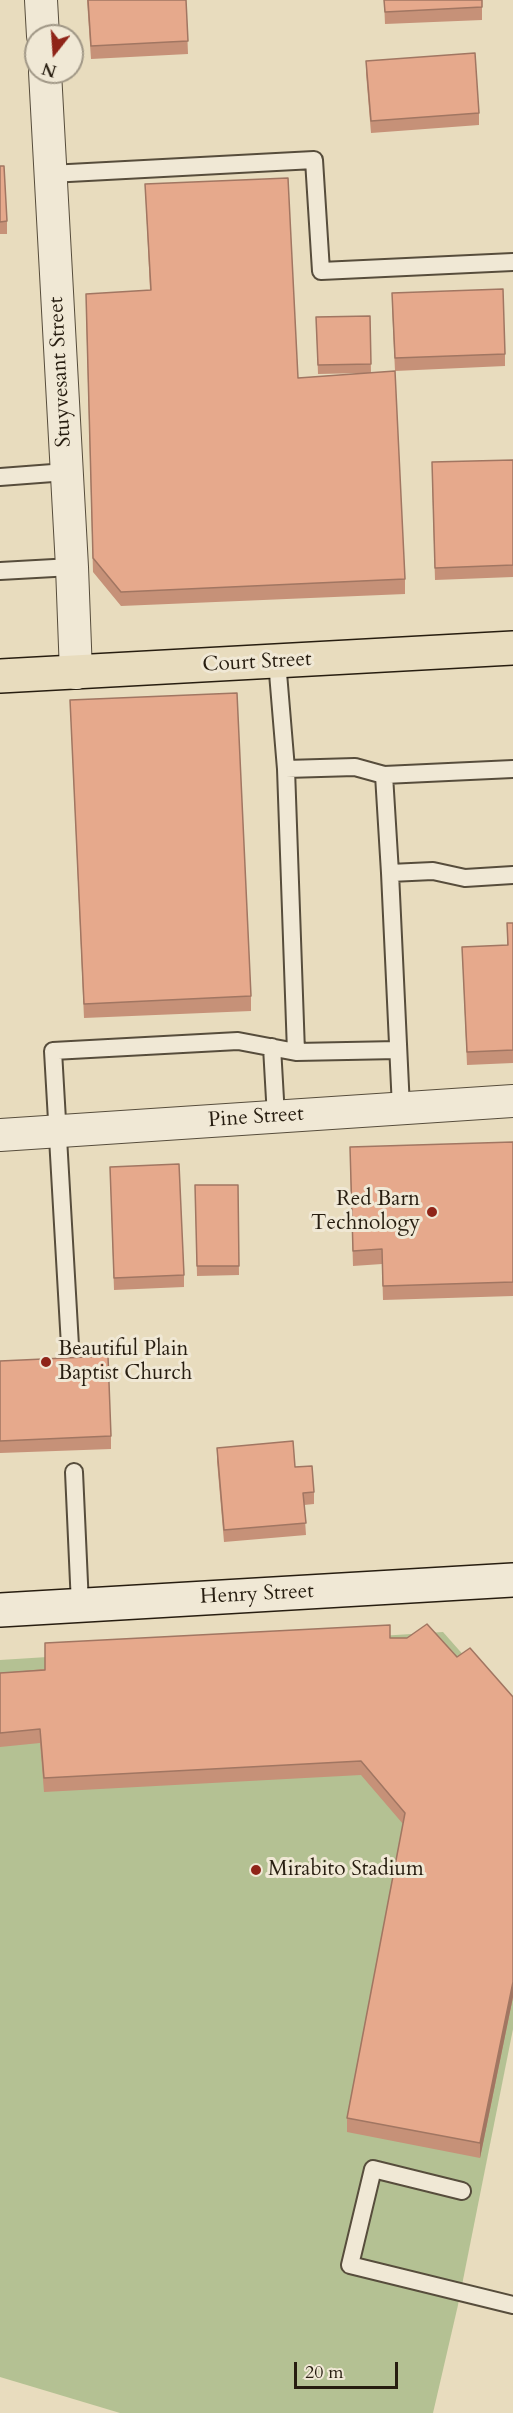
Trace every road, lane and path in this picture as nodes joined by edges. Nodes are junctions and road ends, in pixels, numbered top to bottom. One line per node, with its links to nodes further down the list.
1 (41, 0): 2 (street)
2 (42, 24)
3 (46, 84): 4 (street, Stuyvesant Street)
4 (50, 174): 5 (lane); 6 (street, Stuyvesant Street)
5 (513, 262)
6 (66, 472): 7 (lane); 8 (street, Stuyvesant Street)
7 (0, 477)
8 (72, 567): 9 (lane); 12 (street, Stuyvesant Street)
9 (0, 571)
10 (513, 648): 11 (main road, Court Street)
11 (277, 662): 12 (main road, Court Street); 14 (lane)
12 (76, 673): 13 (main road, Court Street)
13 (0, 676)
14 (286, 769): 16 (lane); 21 (lane)
15 (513, 770): 16 (lane)
16 (384, 775): 17 (lane)
17 (390, 873): 18 (lane); 20 (lane)
18 (513, 875)
19 (272, 1047): 21 (lane); 24 (lane); 25 (lane)
20 (399, 1050): 21 (lane); 23 (lane)
21 (296, 1053)
22 (513, 1101): 23 (street, Pine Street)
23 (401, 1108): 24 (street, Pine Street)
24 (276, 1117): 25 (street, Pine Street)
25 (58, 1131): 26 (street, Pine Street); 27 (lane)
26 (0, 1135)
27 (71, 1363)
28 (74, 1472): 30 (lane)
29 (513, 1580): 30 (street, Henry Street)
30 (80, 1605): 31 (street, Henry Street)
31 (0, 1610)
32 (462, 2191): 33 (lane)
33 (513, 2305)

